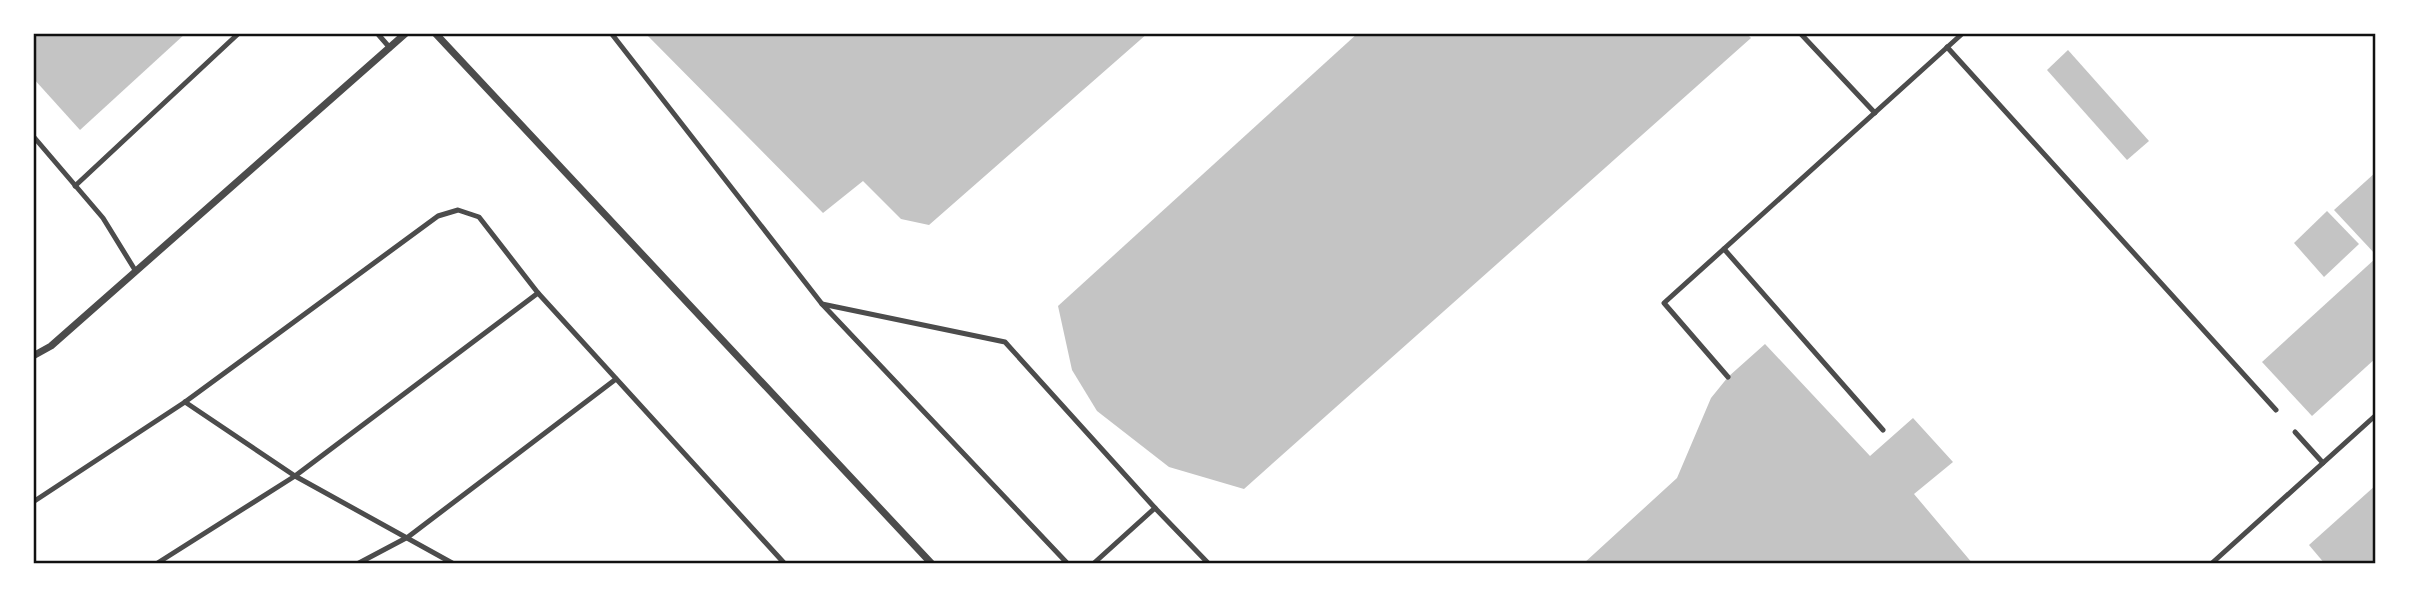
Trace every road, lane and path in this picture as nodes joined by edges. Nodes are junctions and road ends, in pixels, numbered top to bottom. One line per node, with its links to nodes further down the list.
1 (239, 33): 12 (lane)
2 (377, 33): 9 (lane)
3 (406, 33): 9 (street)
4 (435, 33): 34 (street)
5 (611, 33): 16 (lane)
6 (1800, 33): 10 (lane)
7 (1963, 33): 8 (lane)
8 (1947, 47): 10 (lane); 21 (lane)
9 (390, 48): 14 (street)
10 (1875, 113): 13 (lane)
11 (33, 136): 12 (lane)
12 (75, 186): 14 (lane)
13 (1724, 249): 18 (lane); 23 (lane)
14 (135, 270): 17 (street)
15 (538, 293): 19 (lane); 20 (lane); 26 (lane)
16 (822, 304): 28 (lane); 35 (lane)
17 (33, 356)
18 (1728, 377)
19 (616, 379): 29 (lane); 33 (lane)
20 (185, 402): 26 (lane); 27 (lane)
21 (2276, 410)
22 (2376, 415): 25 (lane)
23 (1883, 430)
24 (2295, 432): 25 (lane)
25 (2323, 463): 38 (lane)
26 (295, 476): 29 (lane); 30 (lane)
27 (33, 502)
28 (1154, 508): 36 (lane); 37 (lane)
29 (408, 537): 31 (lane); 32 (lane)
30 (156, 564)
31 (357, 564)
32 (453, 564)
33 (785, 564)
34 (932, 564)
35 (1068, 564)
36 (1093, 564)
37 (1209, 564)
38 (2211, 564)

